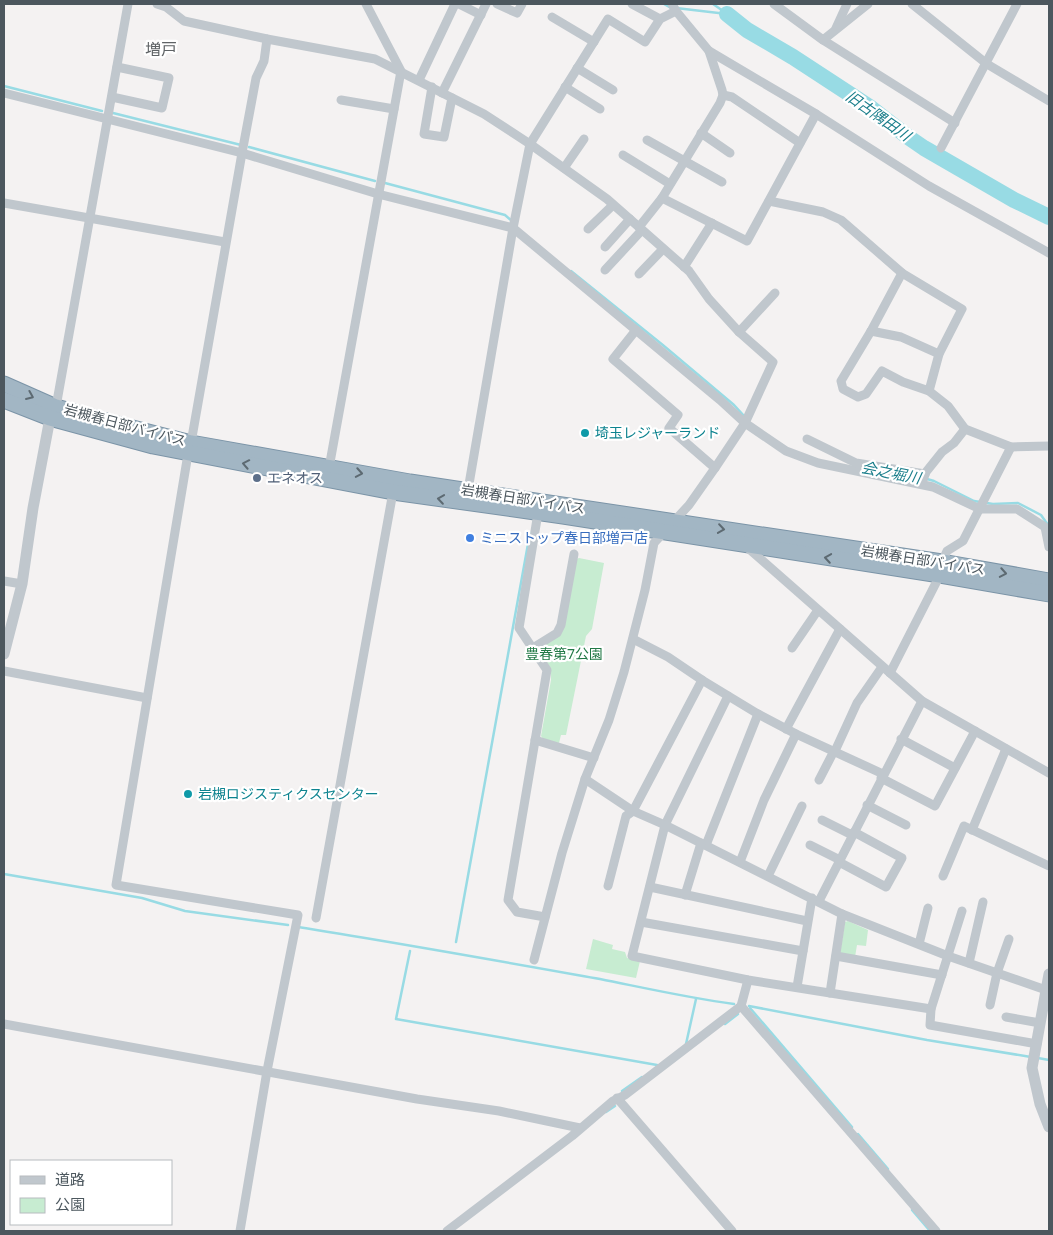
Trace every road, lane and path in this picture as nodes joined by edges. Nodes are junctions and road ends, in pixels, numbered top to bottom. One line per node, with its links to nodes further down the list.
1 (128, 4): 26 (street)
2 (157, 4): 21 (street)
3 (366, 4): 28 (street)
4 (455, 4): 29 (street)
5 (459, 4): 17 (street)
6 (486, 4): 17 (street)
7 (497, 4): 8 (street)
8 (522, 4)
9 (632, 4): 19 (street)
10 (774, 4): 16 (street)
11 (847, 4): 20 (street)
12 (868, 4): 20 (street)
13 (912, 4): 25 (street)
14 (1017, 4): 25 (street)
15 (674, 7): 19 (street); 24 (street)
16 (786, 7): 22 (street)
17 (480, 15): 34 (street)
18 (552, 17): 23 (street)
19 (660, 19): 23 (street)
20 (835, 31): 22 (street)
21 (267, 39): 28 (street); 51 (street)
22 (823, 40): 44 (street)
23 (594, 42): 27 (street)
24 (709, 52): 35 (street); 42 (street)
25 (987, 64): 39 (street); 44 (street)
26 (117, 67): 36 (street); 36 (street)
27 (577, 68): 31 (street); 32 (street)
28 (401, 71): 29 (street); 40 (street)
29 (419, 80): 30 (street)
30 (432, 87): 34 (street); 37 (street)
31 (565, 87): 41 (street); 49 (street)
32 (613, 90)
33 (4, 93): 43 (street)
34 (442, 93): 37 (street)
35 (722, 95): 45 (street); 48 (street)
36 (112, 97): 43 (street)
37 (452, 98): 49 (street)
38 (341, 100): 40 (street)
39 (1049, 101)
40 (394, 109): 58 (street)
41 (600, 109)
42 (816, 114): 48 (street); 72 (street)
43 (108, 119): 51 (street); 63 (street)
44 (955, 123): 50 (street)
45 (701, 133): 52 (street); 54 (street)
46 (584, 139): 55 (street)
47 (647, 140): 54 (street)
48 (800, 143): 60 (street)
49 (530, 144): 55 (street); 66 (street)
50 (941, 148)
51 (242, 153): 58 (street); 69 (street)
52 (730, 153)
53 (623, 155): 57 (street)
54 (684, 161): 56 (street); 57 (street)
55 (564, 168): 62 (street)
56 (722, 182)
57 (670, 184): 59 (street)
58 (378, 194): 66 (street); 93 (street)
59 (662, 198): 65 (street); 67 (street)
60 (769, 201): 65 (street); 75 (street)
61 (4, 203): 63 (street)
62 (613, 204): 64 (street); 68 (street)
63 (89, 218): 69 (street); 85 (street)
64 (630, 219): 67 (street); 70 (street)
65 (712, 224): 73 (street)
66 (514, 228): 78 (street); 97 (street)
67 (640, 228): 71 (street); 74 (street)
68 (588, 230)
69 (226, 242): 91 (street)
70 (605, 248)
71 (663, 249): 73 (street); 76 (street)
72 (1049, 253)
73 (684, 267): 80 (street)
74 (604, 270)
75 (902, 273): 79 (street); 81 (street)
76 (640, 274)
77 (776, 294): 80 (street)
78 (636, 330): 86 (street); 94 (street)
79 (871, 331): 81 (street); 83 (street)
80 (739, 332): 86 (street)
81 (939, 354): 83 (street)
82 (4, 384): 85 (highway, 岩槻春日部バイパス, one-way to 85)
83 (929, 391): 87 (street)
84 (4, 400): 85 (highway, 岩槻春日部バイパス)
85 (53, 412): 91 (highway, 岩槻春日部バイパス); 108 (street)
86 (745, 423): 94 (street); 95 (street)
87 (964, 428): 90 (street); 96 (street)
88 (807, 439): 92 (street)
89 (1049, 446): 90 (street)
90 (1011, 447): 99 (street)
91 (190, 448): 93 (highway, 岩槻春日部バイパス); 98 (highway, 岩槻春日部バイパス, one-way to 91); 120 (street)
92 (850, 460): 95 (street); 96 (street)
93 (329, 468): 97 (highway, 岩槻春日部バイパス, one-way to 97)
94 (716, 468): 101 (street)
95 (846, 469): 96 (street)
96 (924, 479): 99 (street)
97 (468, 490): 101 (highway, 岩槻春日部バイパス)
98 (393, 492): 100 (highway, 岩槻春日部バイパス, one-way to 98); 160 (street)
99 (982, 505): 103 (street); 105 (street)
100 (538, 513): 101 (highway, 岩槻春日部バイパス); 127 (street)
101 (668, 527): 102 (highway, 岩槻春日部バイパス); 105 (highway, 岩槻春日部バイパス, one-way to 105); 112 (street)
102 (745, 545): 105 (highway, 岩槻春日部バイパス, one-way to 102); 110 (street)
103 (1049, 547)
104 (574, 554): 113 (street)
105 (941, 568): 107 (highway, 岩槻春日部バイパス, one-way to 107); 109 (highway, 岩槻春日部バイパス); 116 (street)
106 (4, 581): 108 (street)
107 (1049, 581)
108 (22, 584): 115 (street)
109 (1049, 594)
110 (818, 610): 111 (street); 114 (street)
111 (840, 629): 116 (street); 123 (street)
112 (633, 639): 118 (street); 130 (street)
113 (536, 646)
114 (792, 648)
115 (4, 654)
116 (886, 670): 121 (street); 129 (street)
117 (4, 671): 120 (street)
118 (702, 680): 119 (street); 138 (street)
119 (728, 696): 122 (street); 140 (street)
120 (147, 698): 184 (street)
121 (922, 701): 124 (street); 126 (street)
122 (758, 714): 123 (street); 144 (street)
123 (786, 729): 125 (street)
124 (975, 731): 128 (street); 131 (street)
125 (796, 734): 129 (street); 147 (street)
126 (901, 739): 131 (street); 133 (street)
127 (535, 740): 130 (street); 159 (street)
128 (1006, 749): 132 (street); 142 (street)
129 (835, 751): 133 (street); 135 (street)
130 (594, 758): 134 (street)
131 (955, 768): 133 (street)
132 (1049, 773)
133 (882, 776): 136 (street)
134 (585, 779): 138 (street); 159 (street)
135 (819, 780)
136 (867, 804): 141 (street); 143 (street)
137 (802, 806): 149 (street)
138 (633, 811): 140 (street); 151 (street)
139 (822, 820): 143 (street)
140 (665, 825): 144 (street); 152 (street)
141 (906, 825)
142 (972, 830): 148 (street); 150 (street)
143 (853, 834): 146 (street); 146 (street)
144 (703, 844): 147 (street); 153 (street)
145 (810, 845): 146 (street)
146 (839, 861): 154 (street)
147 (740, 862): 149 (street)
148 (1049, 866)
149 (768, 876): 154 (street)
150 (943, 876)
151 (608, 886)
152 (650, 887): 153 (street); 162 (street)
153 (686, 895): 161 (street)
154 (815, 900): 158 (street); 161 (street)
155 (983, 902): 169 (street)
156 (928, 908): 164 (street)
157 (962, 911): 167 (street)
158 (842, 914): 164 (street); 166 (street)
159 (545, 917): 168 (street)
160 (316, 918)
161 (807, 921): 165 (street)
162 (641, 922): 165 (street); 173 (street)
163 (1009, 939): 170 (street)
164 (919, 944): 167 (street)
165 (802, 951): 174 (street)
166 (836, 956): 171 (street); 176 (street)
167 (948, 956): 169 (street); 171 (street)
168 (534, 960)
169 (969, 963): 170 (street)
170 (997, 973): 175 (street); 177 (street)
171 (942, 975): 179 (street)
172 (1049, 976): 175 (street)
173 (748, 980): 174 (street); 178 (street)
174 (797, 987): 176 (street)
175 (1046, 990): 181 (street)
176 (830, 993): 179 (street)
177 (990, 1005)
178 (741, 1006): 185 (street); 191 (street)
179 (931, 1009): 183 (street)
180 (1006, 1017): 181 (street)
181 (1040, 1023): 183 (street)
182 (4, 1024): 184 (street)
183 (1037, 1044): 186 (street)
184 (267, 1071): 187 (street); 188 (street)
185 (617, 1098): 187 (street); 190 (street)
186 (1049, 1127)
187 (580, 1128): 189 (street)
188 (240, 1231)
189 (446, 1231)
190 (732, 1231)
191 (936, 1231)

